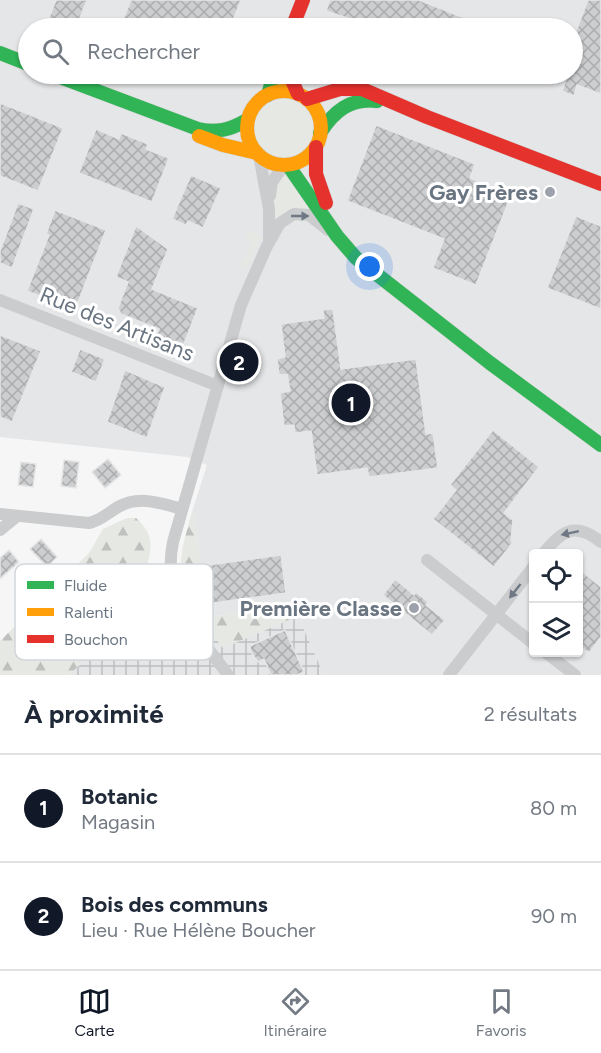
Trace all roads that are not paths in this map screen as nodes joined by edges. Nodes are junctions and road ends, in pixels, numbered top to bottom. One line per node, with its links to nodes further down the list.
1 (291, 0): 3 (street)
2 (303, 0): 4 (street)
3 (284, 18)
4 (295, 18)
5 (0, 53): 6 (street)
6 (18, 60)
7 (78, 84): 14 (street)
8 (271, 84): 10 (street)
9 (295, 84): 11 (street)
10 (268, 95): 11 (street); 13 (street)
11 (302, 97): 12 (street); 15 (street)
12 (393, 104): 15 (street); 19 (street)
13 (247, 120): 14 (street); 17 (street)
14 (189, 127): 17 (street)
15 (320, 133): 16 (street)
16 (316, 147): 18 (street); 23 (street)
17 (258, 154): 18 (street); 20 (street)
18 (286, 165): 20 (street); 21 (street)
19 (601, 184)
20 (268, 209): 22 (street)
21 (339, 240): 22 (street, one-way to 21); 23 (street)
22 (267, 246): 26 (street)
23 (379, 276): 25 (street)
24 (0, 300): 26 (street, Rue des Artisans)
25 (490, 363): 27 (street); 28 (street)
26 (218, 386): 29 (street)
27 (601, 445)
28 (601, 456)
29 (182, 509): 31 (street); 36 (street)
30 (0, 513): 31 (street)
31 (17, 516): 32 (street)
32 (0, 530)
33 (600, 540): 34 (street, one-way to 34)
34 (547, 549)
35 (427, 560): 38 (street)
36 (170, 564)
37 (529, 572): 38 (street, one-way to 38)
38 (496, 615): 39 (street); 43 (street)
39 (529, 640)
40 (213, 654): 42 (street)
41 (552, 657): 44 (street)
42 (228, 675)
43 (449, 675)
44 (575, 675)

